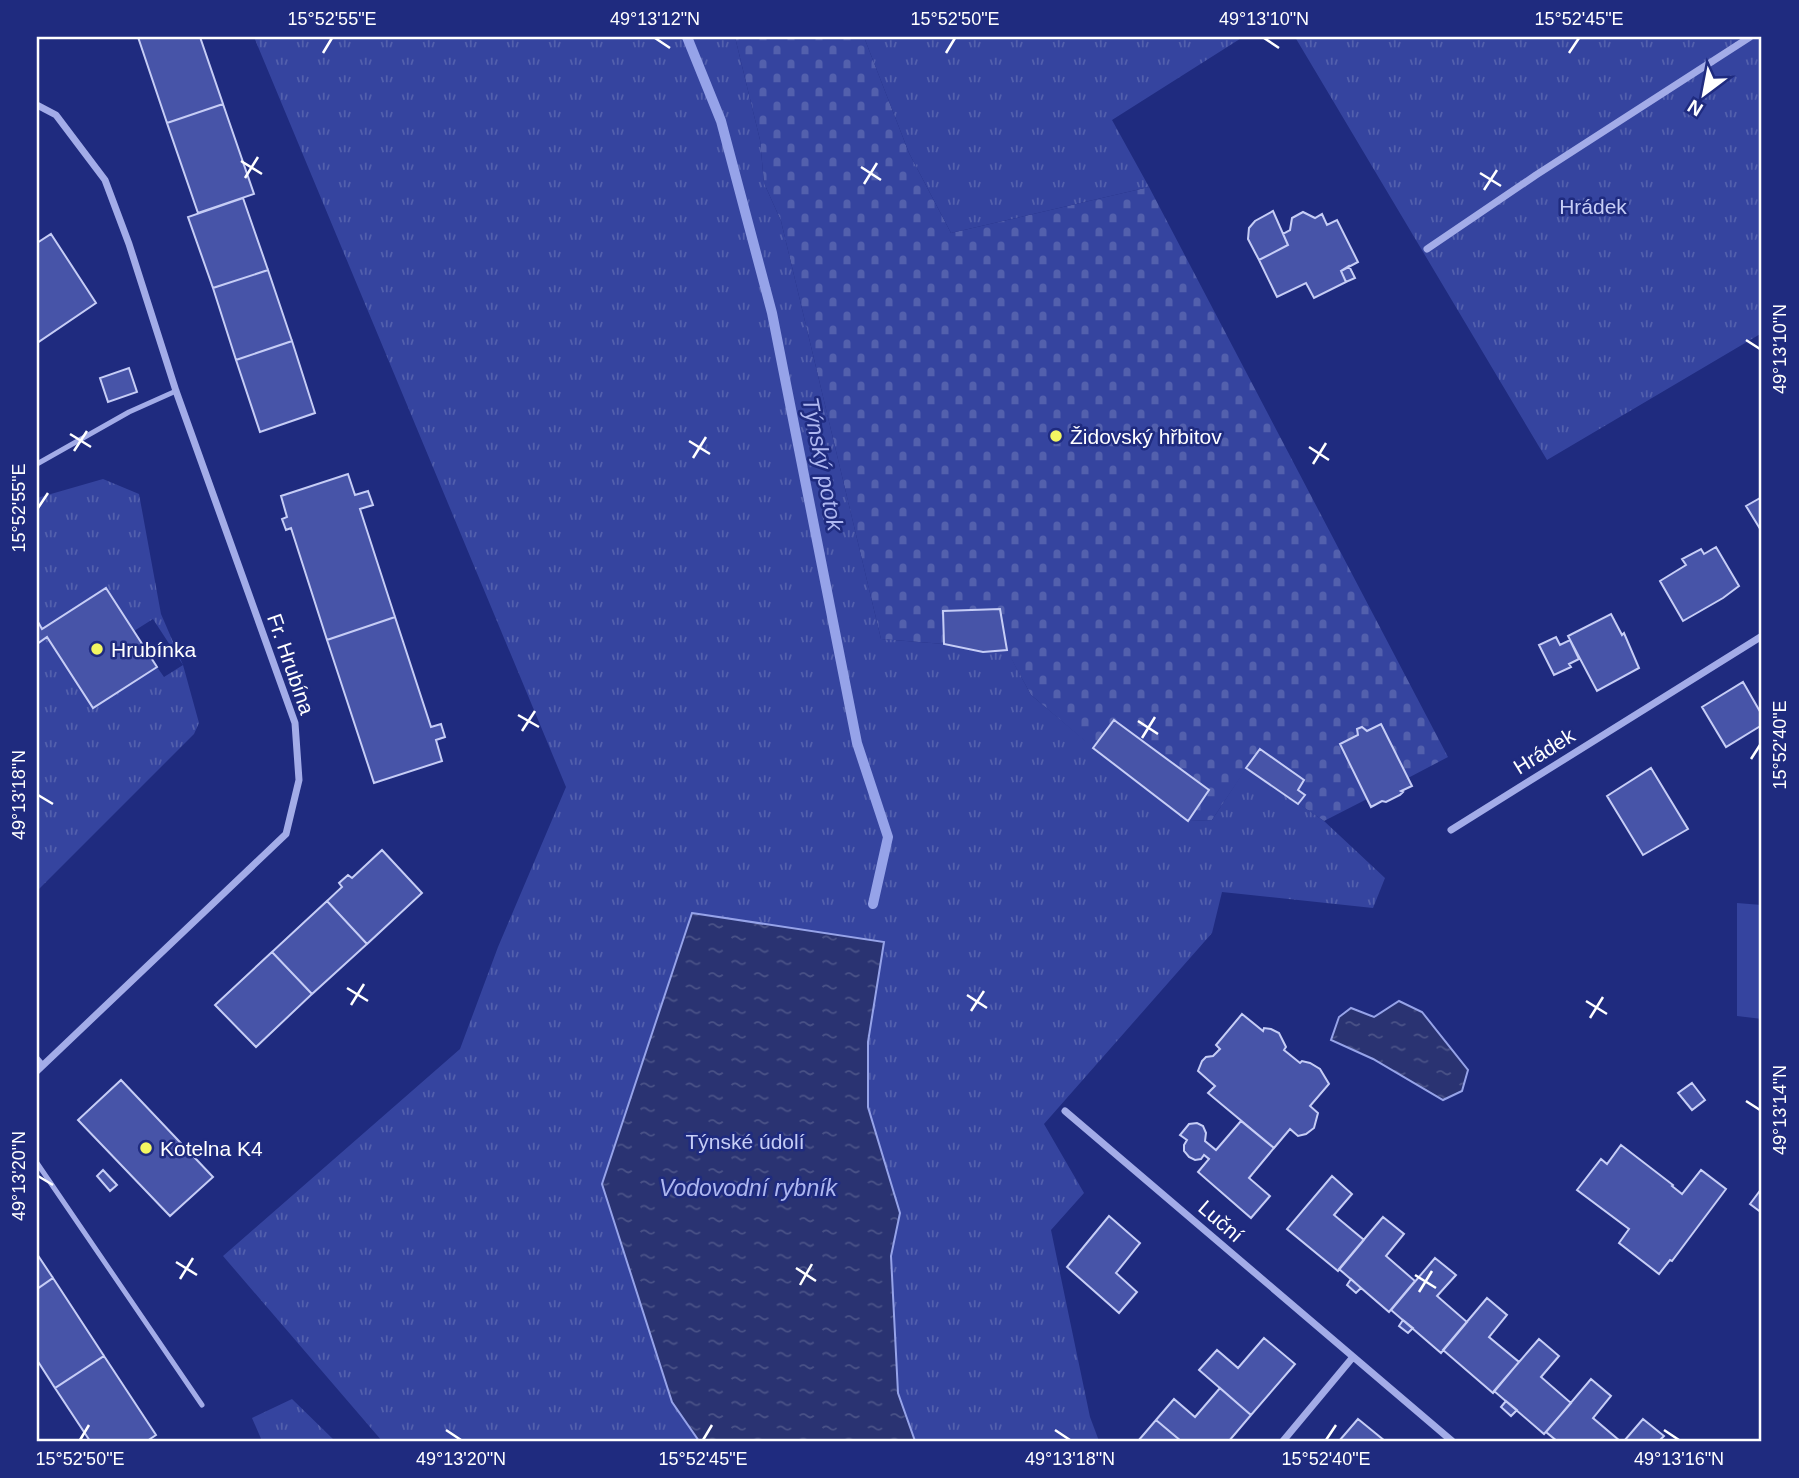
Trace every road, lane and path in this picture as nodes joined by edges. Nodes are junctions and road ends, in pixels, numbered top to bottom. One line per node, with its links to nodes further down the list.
1 (1749, 37): 3 (street)
2 (37, 105): 4 (street, Fr. Hrubína)
3 (1427, 249)
4 (176, 391): 5 (lane); 8 (street, Fr. Hrubína)
5 (37, 464)
6 (1762, 636): 7 (street, Hrádek)
7 (1451, 830)
8 (39, 1065)
9 (1065, 1111): 11 (street, Luční)
10 (37, 1163): 12 (lane)
11 (1353, 1357): 13 (street); 14 (street, Luční)
12 (202, 1405)
13 (1283, 1441)
14 (1452, 1441)

